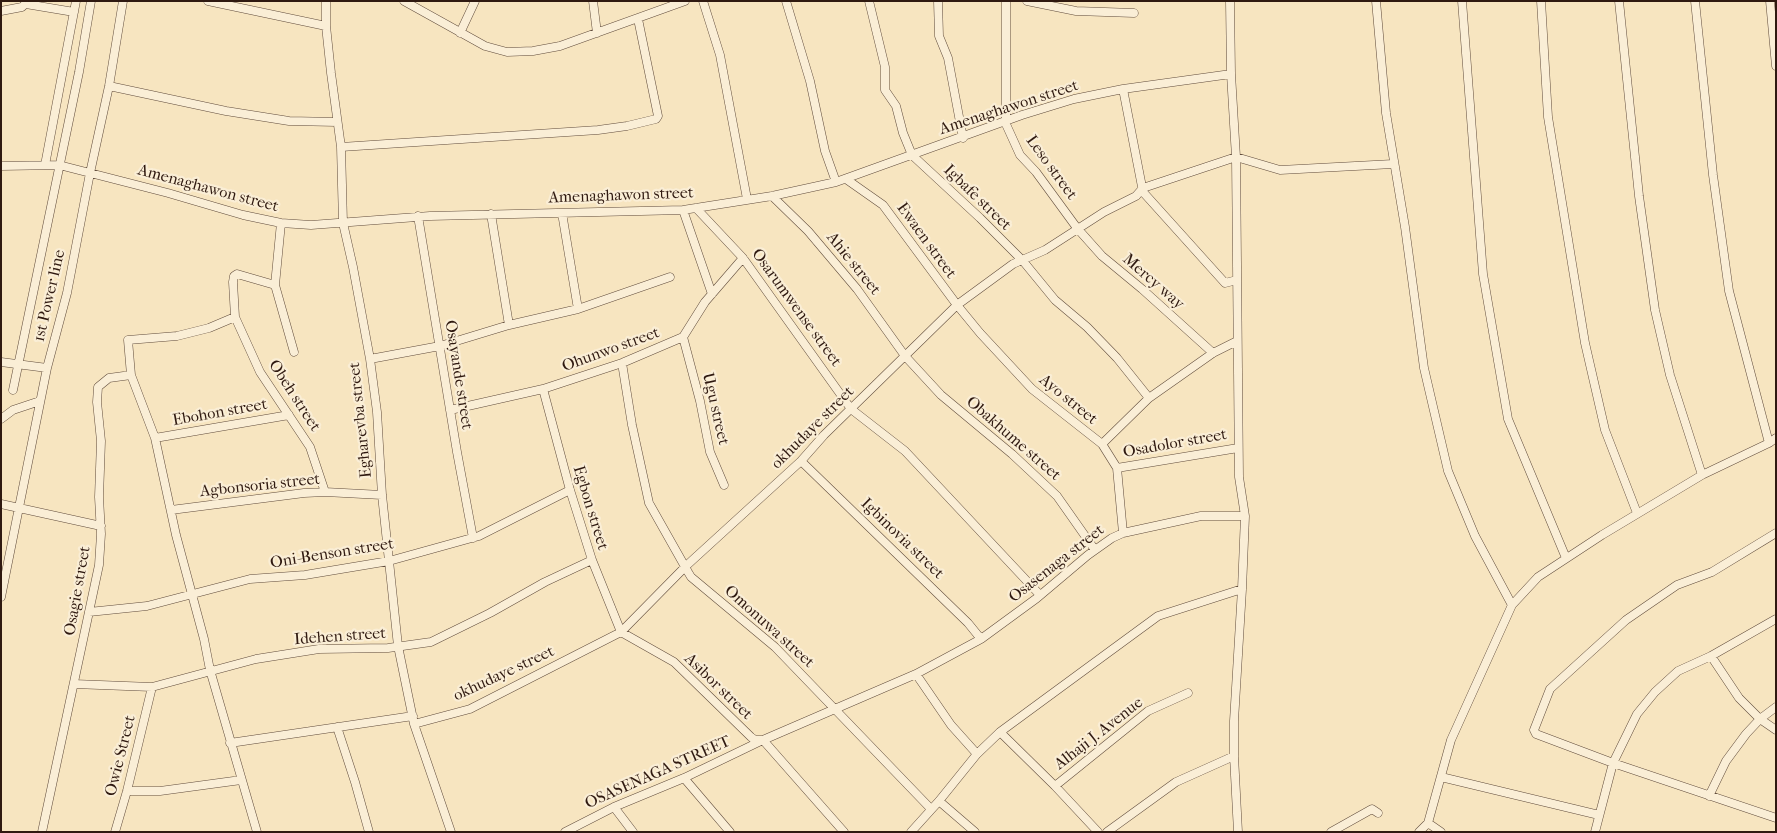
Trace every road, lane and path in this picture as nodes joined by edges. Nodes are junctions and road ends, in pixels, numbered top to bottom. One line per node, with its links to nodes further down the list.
1 (76, 1): 25 (street)
2 (91, 1): 43 (street)
3 (123, 1): 33 (street, 1st Power line)
4 (208, 1): 28 (street)
5 (326, 1): 28 (street, Egharevba street)
6 (404, 1): 29 (street)
7 (475, 1): 29 (street)
8 (593, 1): 30 (street)
9 (685, 1): 27 (street)
10 (703, 1): 50 (street)
11 (786, 1): 47 (street)
12 (869, 1): 39 (street)
13 (938, 1): 37 (street)
14 (1006, 1): 36 (street)
15 (1027, 1): 26 (street)
16 (1230, 1): 32 (street)
17 (1376, 1): 41 (street)
18 (1462, 1): 110 (street)
19 (1541, 1): 103 (street)
20 (1620, 1): 95 (street)
21 (1695, 1): 90 (street)
22 (1770, 1): 31 (street)
23 (27, 3): 24 (street); 25 (street)
24 (1, 11)
25 (74, 12): 42 (street)
26 (1134, 13)
27 (638, 19): 30 (street); 38 (street)
28 (326, 26): 35 (street, Egharevba street)
29 (460, 33): 30 (street)
30 (597, 34)
31 (1776, 66)
32 (1231, 74): 34 (street, Amenaghawon street); 40 (street)
33 (109, 86): 35 (street); 45 (street, 1st Power line)
34 (1123, 88): 36 (street, Amenaghawon street); 48 (street)
35 (337, 122): 38 (street, Egharevba street)
36 (1005, 122): 37 (street, Amenaghawon street); 58 (street, Leso street)
37 (963, 138): 39 (street, Amenaghawon street)
38 (340, 147): 57 (street, Egharevba street)
39 (912, 155): 46 (street, Amenaghawon street); 60 (street, Igbafe street)
40 (1236, 157): 41 (street); 48 (street, okhudaye street); 62 (street)
41 (1393, 164): 118 (street)
42 (45, 165): 43 (street, Amenaghawon street); 44 (street, Amenaghawon street)
43 (59, 165): 45 (street, Amenaghawon street); 78 (street)
44 (1, 166)
45 (90, 173): 56 (street, Amenaghawon street); 79 (street, 1st Power line)
46 (846, 179): 47 (street, Amenaghawon street); 65 (street, Ewaen street)
47 (836, 182): 49 (street, Amenaghawon street)
48 (1143, 188): 58 (street, okhudaye street); 62 (street)
49 (772, 196): 50 (street, Amenaghawon street); 74 (street, Ahie street)
50 (747, 199): 51 (street, Amenaghawon street)
51 (696, 208): 52 (street, Amenaghawon street); 59 (street, Osarumwense street)
52 (683, 210): 53 (street, Amenaghawon street); 64 (street)
53 (562, 213): 54 (street, Amenaghawon street); 66 (street)
54 (492, 214): 55 (street, Amenaghawon street); 68 (street)
55 (418, 216): 57 (street, Amenaghawon street); 71 (street, Osayande street)
56 (281, 223): 57 (street, Amenaghawon street); 63 (street)
57 (343, 223): 75 (street, Egharevba street)
58 (1077, 228): 60 (street, okhudaye street); 73 (street, Mercy way)
59 (743, 258): 64 (street, Ohunwo street); 85 (street, Osarumwense street)
60 (1023, 261): 65 (street, okhudaye street); 83 (street, Igbafe street)
61 (670, 277): 66 (street)
62 (1237, 280): 70 (street)
63 (275, 285): 67 (street, Obeh street); 72 (street)
64 (712, 294): 69 (street, Ohunwo street)
65 (957, 306): 74 (street, okhudaye street); 91 (street, Ayo street)
66 (578, 309): 68 (street)
67 (235, 317): 80 (street); 87 (street, Obeh street)
68 (509, 325): 71 (street)
69 (683, 337): 77 (street, Ohunwo street); 96 (street, Ugu street)
70 (1238, 341): 73 (street); 92 (street)
71 (440, 346): 75 (street); 86 (street, Osayande street)
72 (294, 352)
73 (1212, 353): 83 (street)
74 (906, 356): 85 (street, okhudaye street); 109 (street, Obakhume street)
75 (370, 359): 99 (street, Egharevba street)
76 (1, 362): 78 (street)
77 (622, 363): 81 (street, Ohunwo street); 113 (street, Omonuwa street)
78 (18, 364): 79 (street); 82 (street)
79 (46, 368): 84 (street, 1st Power line)
80 (131, 375): 89 (street); 105 (street, Osagie street)
81 (543, 389): 86 (street, Ohunwo street); 97 (street, Egbon street)
82 (13, 390)
83 (1149, 398): 91 (street)
84 (40, 401): 88 (street); 101 (street, 1st Power line)
85 (851, 409): 93 (street, okhudaye street); 116 (street, Osarumwense street)
86 (450, 410): 108 (street, Osayande street)
87 (289, 415): 89 (street, Ebohon street); 98 (street, Obeh street)
88 (1, 419)
89 (156, 438): 102 (street)
90 (1772, 440): 95 (street)
91 (1102, 444): 94 (street, Ayo street)
92 (1238, 448): 94 (street, Osadolor street); 104 (street)
93 (801, 461): 113 (street, okhudaye street); 122 (street, Igbinovia street)
94 (1117, 468): 106 (street, Ayo street)
95 (1702, 475): 103 (street)
96 (724, 485)
97 (570, 490): 108 (street, Oni-Benson street); 111 (street, Egbon street)
98 (326, 492): 99 (street, Agbonsoria street); 102 (street, Agbonsoria street)
99 (382, 495): 112 (street, Egharevba street)
100 (1, 504): 101 (street)
101 (19, 507): 105 (street); 117 (street, 1st Power line)
102 (171, 510): 115 (street)
103 (1637, 514): 110 (street)
104 (1245, 516): 106 (street, Osasenaga street); 114 (street)
105 (101, 526): 119 (street, Osagie street)
106 (1123, 533): 109 (street, Osasenaga street)
107 (1776, 533): 141 (street)
108 (473, 538): 112 (street, Oni-Benson street)
109 (1095, 550): 116 (street, Osasenaga street)
110 (1566, 558): 118 (street)
111 (592, 560): 121 (street, Egbon street); 123 (street, Idehen street)
112 (388, 561): 115 (street, Oni-Benson street); 123 (street, Egharevba street)
113 (686, 566): 121 (street, okhudaye street); 131 (street, Omonuwa street)
114 (1242, 589): 136 (street); 140 (street)
115 (192, 594): 119 (street, Oni-Benson street); 125 (street)
116 (1040, 595): 122 (street, Osasenaga street)
117 (1, 597)
118 (1512, 606): 143 (street)
119 (89, 612): 127 (street, Osagie street)
120 (1776, 619): 124 (street)
121 (621, 632): 133 (street, okhudaye street); 137 (street, Asibor street)
122 (981, 638): 126 (street, Osasenaga street)
123 (398, 646): 125 (street, Idehen street); 133 (street, Egharevba street)
124 (1710, 656): 132 (street); 141 (street)
125 (210, 670): 128 (street, Idehen street); 138 (street)
126 (916, 674): 131 (street, Osasenaga street); 139 (street)
127 (74, 684): 128 (street, Idehen street); 156 (street, Osagie street)
128 (152, 686): 146 (street, Owie Street)
129 (1188, 693): 145 (street, Alhaji J. Avenue)
130 (1776, 707): 132 (street)
131 (836, 709): 137 (street, OSASENAGA STREET); 150 (street, Omonuwa street)
132 (1760, 719): 135 (street); 147 (street)
133 (414, 720): 134 (street, okhudaye street); 159 (street, Egharevba street)
134 (337, 727): 138 (street, okhudaye street); 155 (street)
135 (1776, 730)
136 (1000, 732): 139 (street); 145 (street)
137 (763, 740): 142 (street, OSASENAGA STREET); 163 (street, Asibor street)
138 (230, 744): 144 (street)
139 (978, 754): 148 (street)
140 (1234, 756): 167 (street); 168 (street)
141 (1613, 763): 147 (street); 152 (street)
142 (684, 778): 149 (street, OSASENAGA STREET); 162 (street)
143 (1441, 778): 152 (street); 154 (street)
144 (241, 780): 146 (street); 158 (street)
145 (1055, 786): 166 (street)
146 (127, 791): 157 (street, Owie Street)
147 (1709, 796): 153 (street)
148 (939, 801): 150 (street); 165 (street)
149 (614, 807): 160 (street, OSASENAGA STREET); 161 (street)
150 (931, 809): 164 (street)
151 (1378, 813): 169 (street)
152 (1599, 815): 172 (street)
153 (1776, 818)
154 (1428, 823): 170 (street); 171 (street)
155 (368, 831)
156 (42, 832)
157 (115, 832)
158 (257, 832)
159 (451, 832)
160 (566, 832)
161 (633, 832)
162 (730, 832)
163 (844, 832)
164 (910, 832)
165 (975, 832)
166 (1098, 832)
167 (1108, 832)
168 (1238, 832)
169 (1331, 832)
170 (1419, 832)
171 (1441, 832)
172 (1595, 832)

